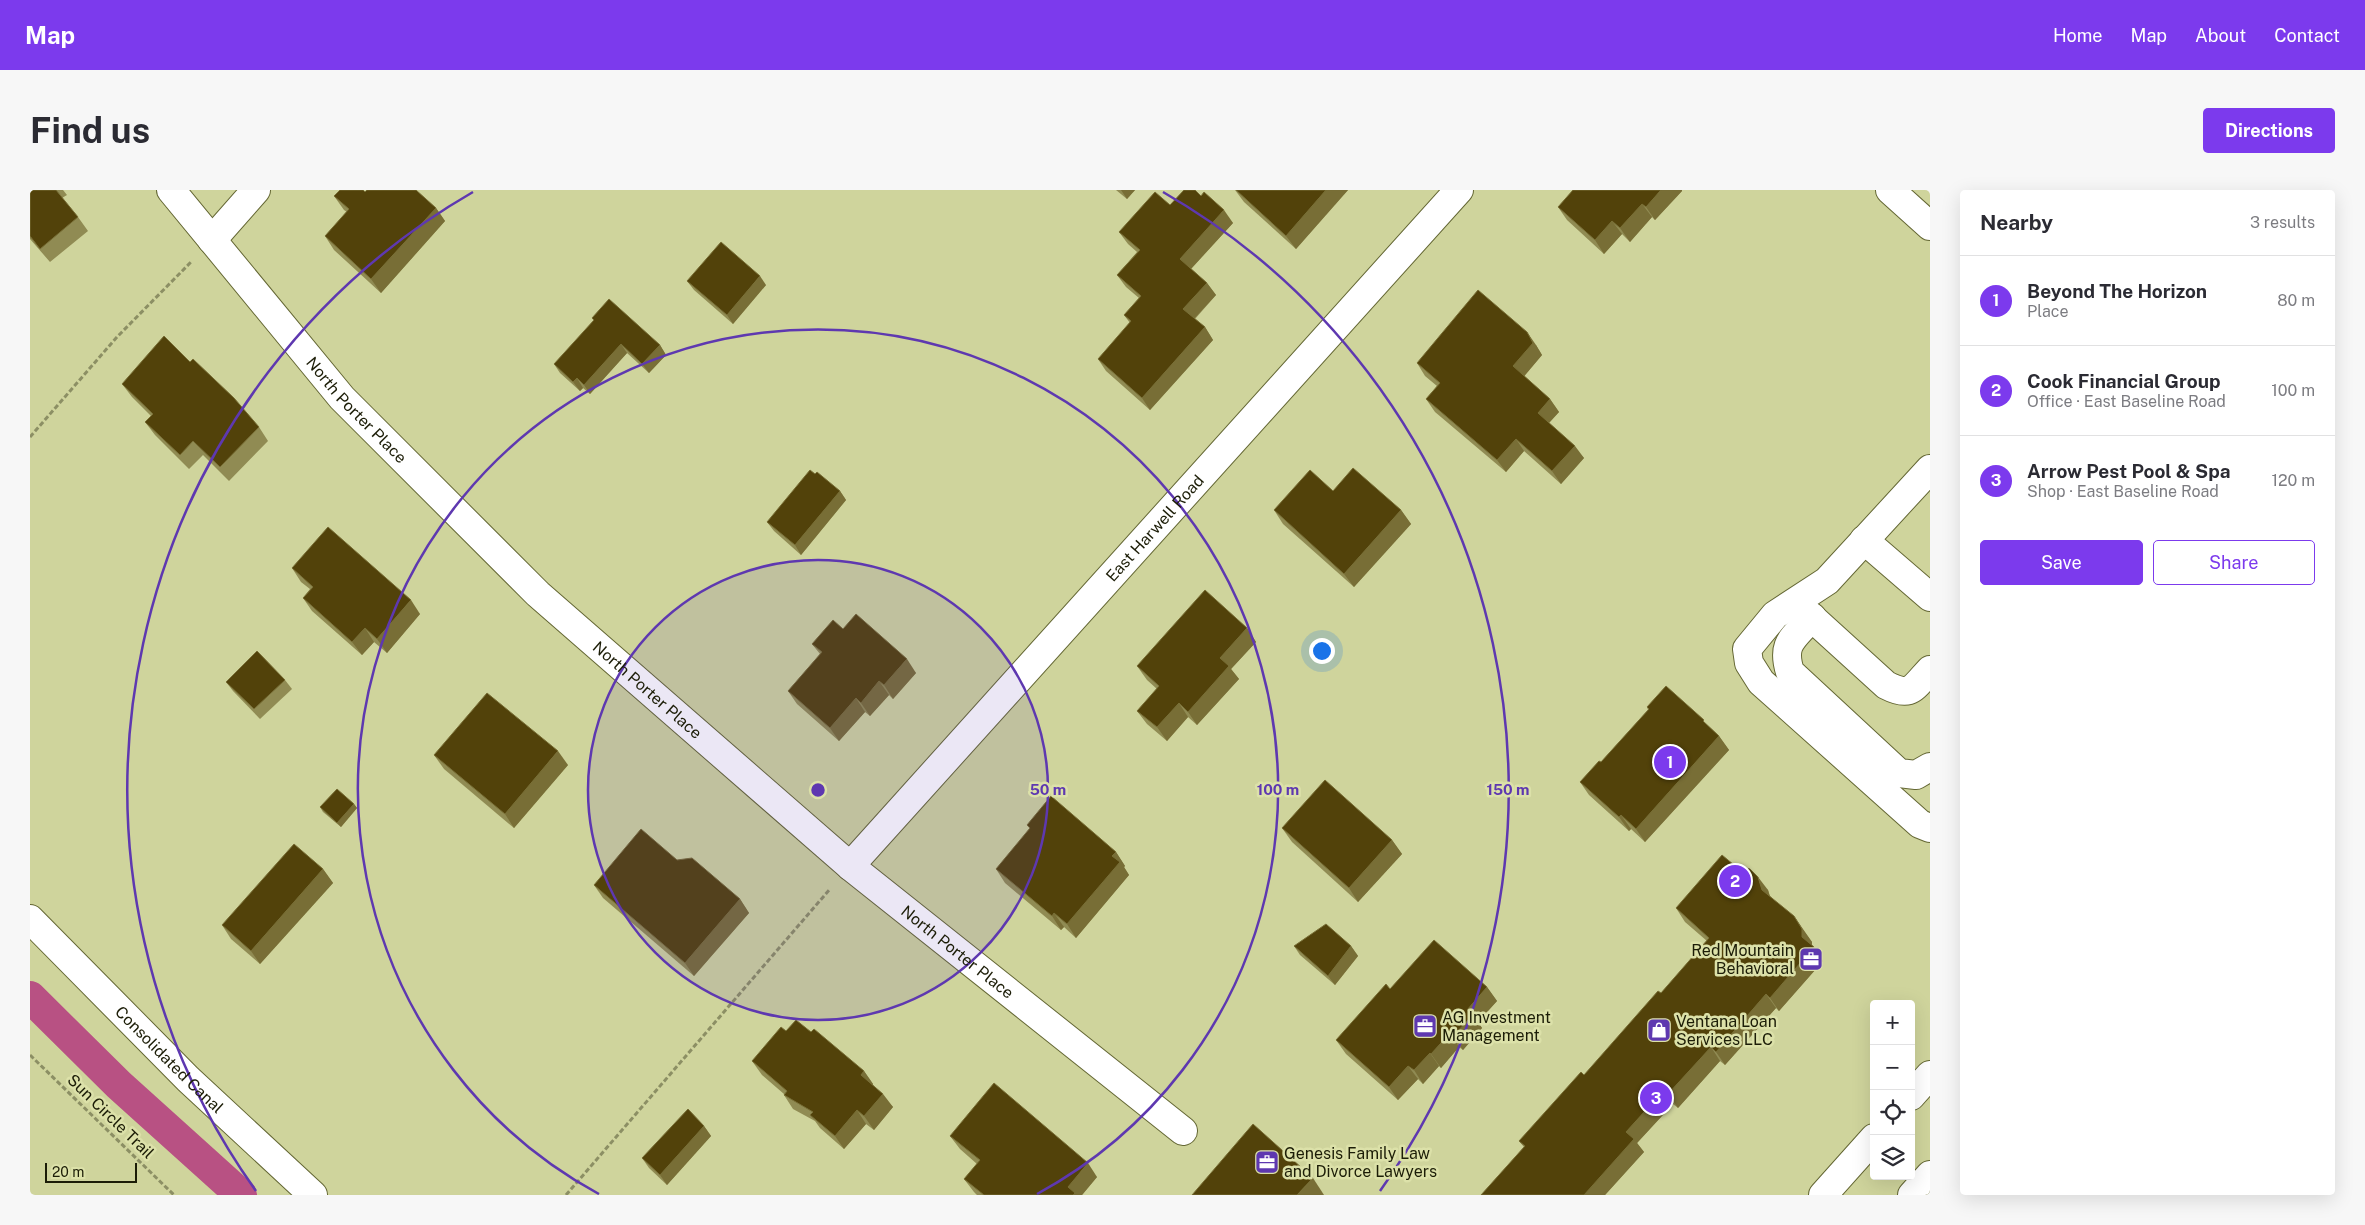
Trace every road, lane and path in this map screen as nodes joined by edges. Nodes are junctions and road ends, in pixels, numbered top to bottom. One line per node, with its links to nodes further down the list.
1 (171, 190): 6 (street, North Porter Place)
2 (256, 190): 6 (street)
3 (1459, 190): 15 (street, East Harwell Road)
4 (1890, 190): 5 (street)
5 (1930, 226)
6 (212, 240): 7 (path); 15 (street, North Porter Place)
7 (30, 437)
8 (1928, 476): 9 (street)
9 (1864, 540): 10 (street); 11 (street)
10 (1930, 598)
11 (1803, 610): 12 (street); 13 (street); 14 (street)
12 (1930, 670)
13 (1930, 767)
14 (1930, 828)
15 (850, 866): 20 (street, North Porter Place); 25 (path)
16 (30, 919): 24 (street, Consolidated Canal)
17 (30, 1055): 23 (path, Sun Circle Trail)
18 (1930, 1075): 19 (street)
19 (1915, 1092)
20 (1183, 1131)
21 (1870, 1143): 26 (street)
22 (1930, 1175): 27 (street)
23 (174, 1195)
24 (313, 1195)
25 (566, 1195)
26 (1824, 1195)
27 (1912, 1195)

